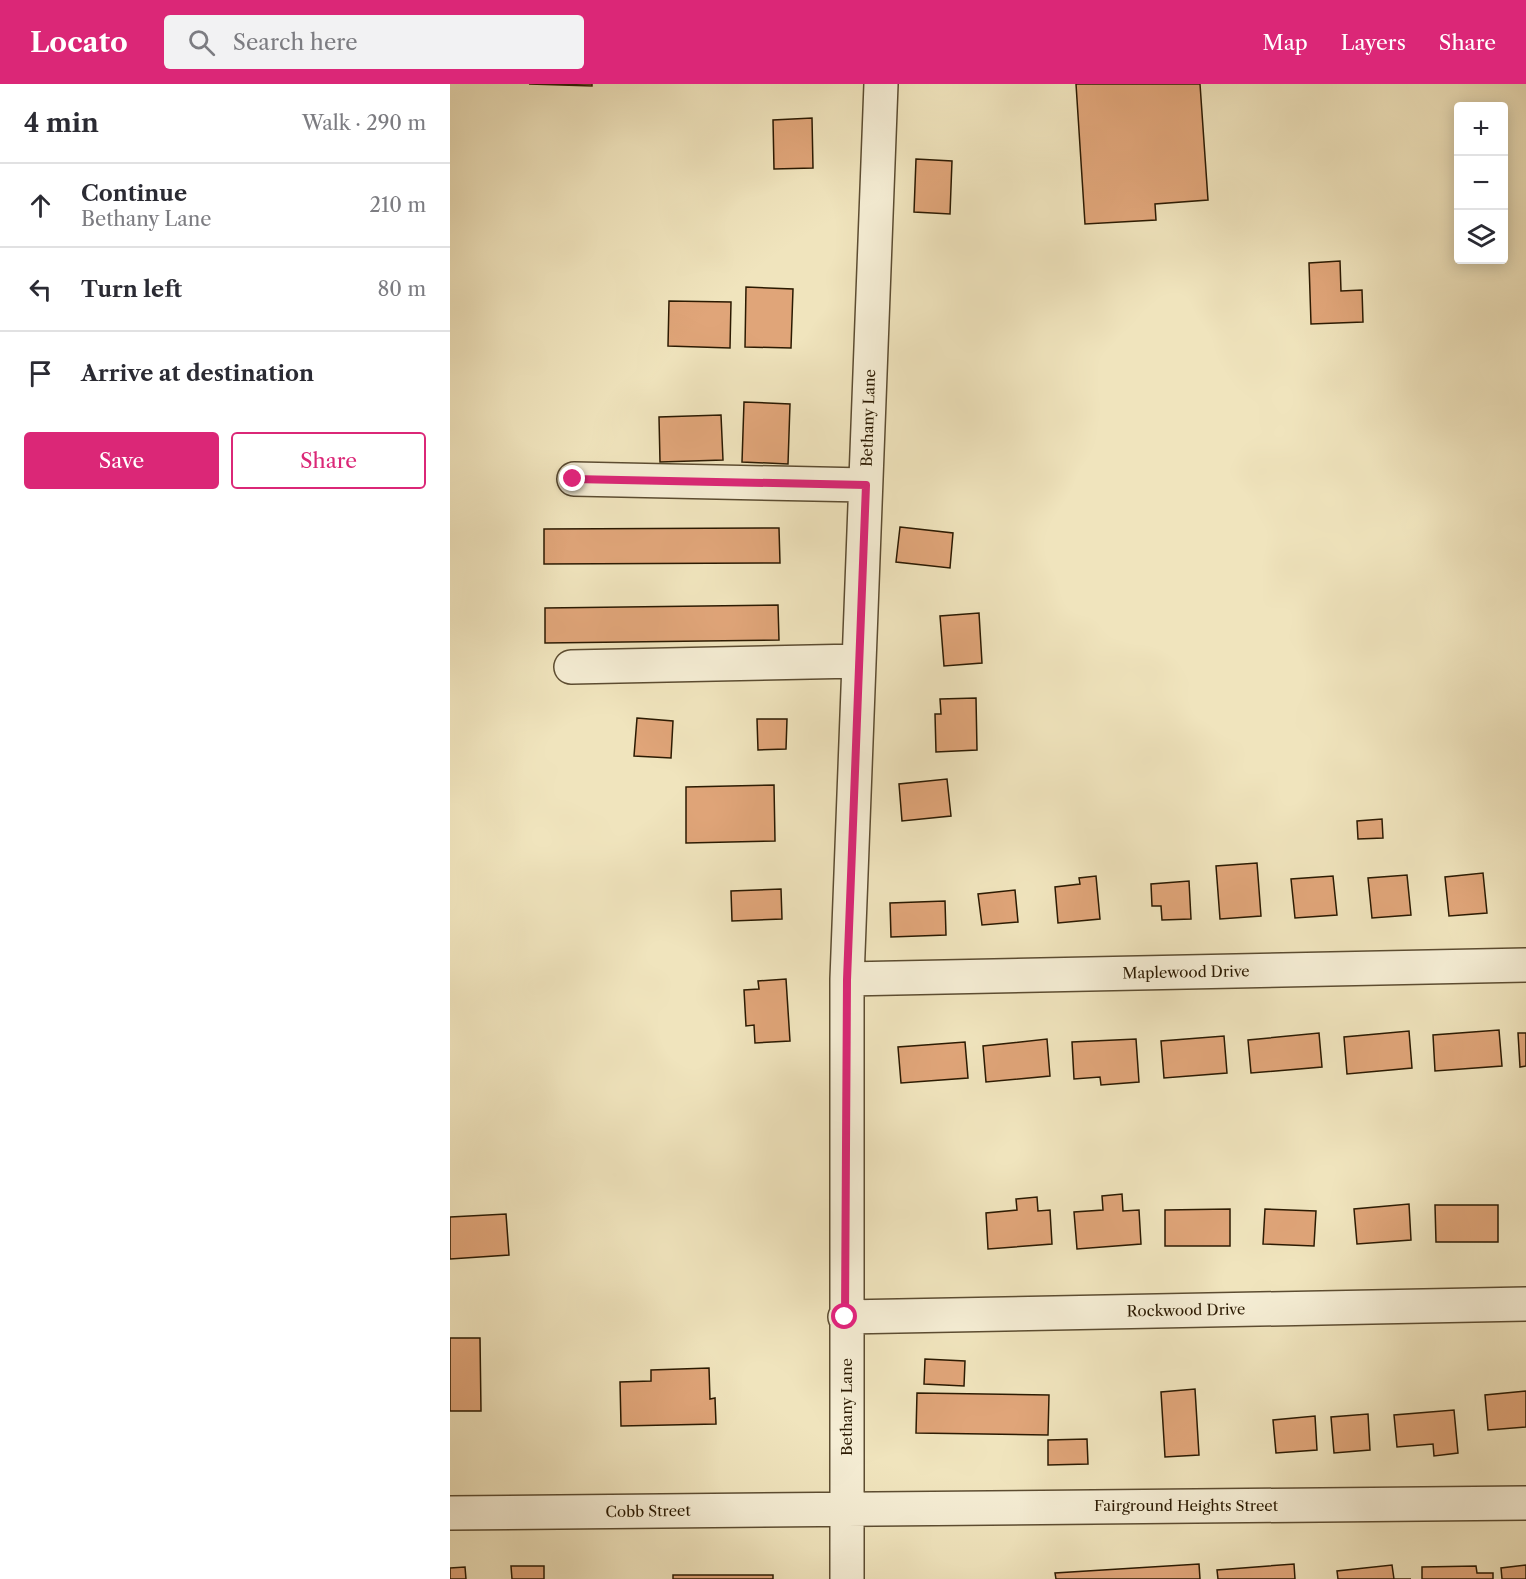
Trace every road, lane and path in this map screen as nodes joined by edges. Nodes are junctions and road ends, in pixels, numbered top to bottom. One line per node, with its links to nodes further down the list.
1 (881, 84): 3 (street, Bethany Lane)
2 (573, 479): 3 (street)
3 (866, 485): 4 (street, Bethany Lane)
4 (859, 661): 5 (street); 7 (street, Bethany Lane)
5 (571, 667)
6 (1526, 965): 7 (street, Maplewood Drive)
7 (847, 980): 9 (street, Bethany Lane)
8 (1526, 1304): 9 (street, Rockwood Drive)
9 (845, 1317): 11 (street, Bethany Lane)
10 (1526, 1503): 11 (street, Fairground Heights Street)
11 (847, 1508): 12 (street, Cobb Street); 13 (street, Bethany Lane)
12 (450, 1513)
13 (847, 1579)

